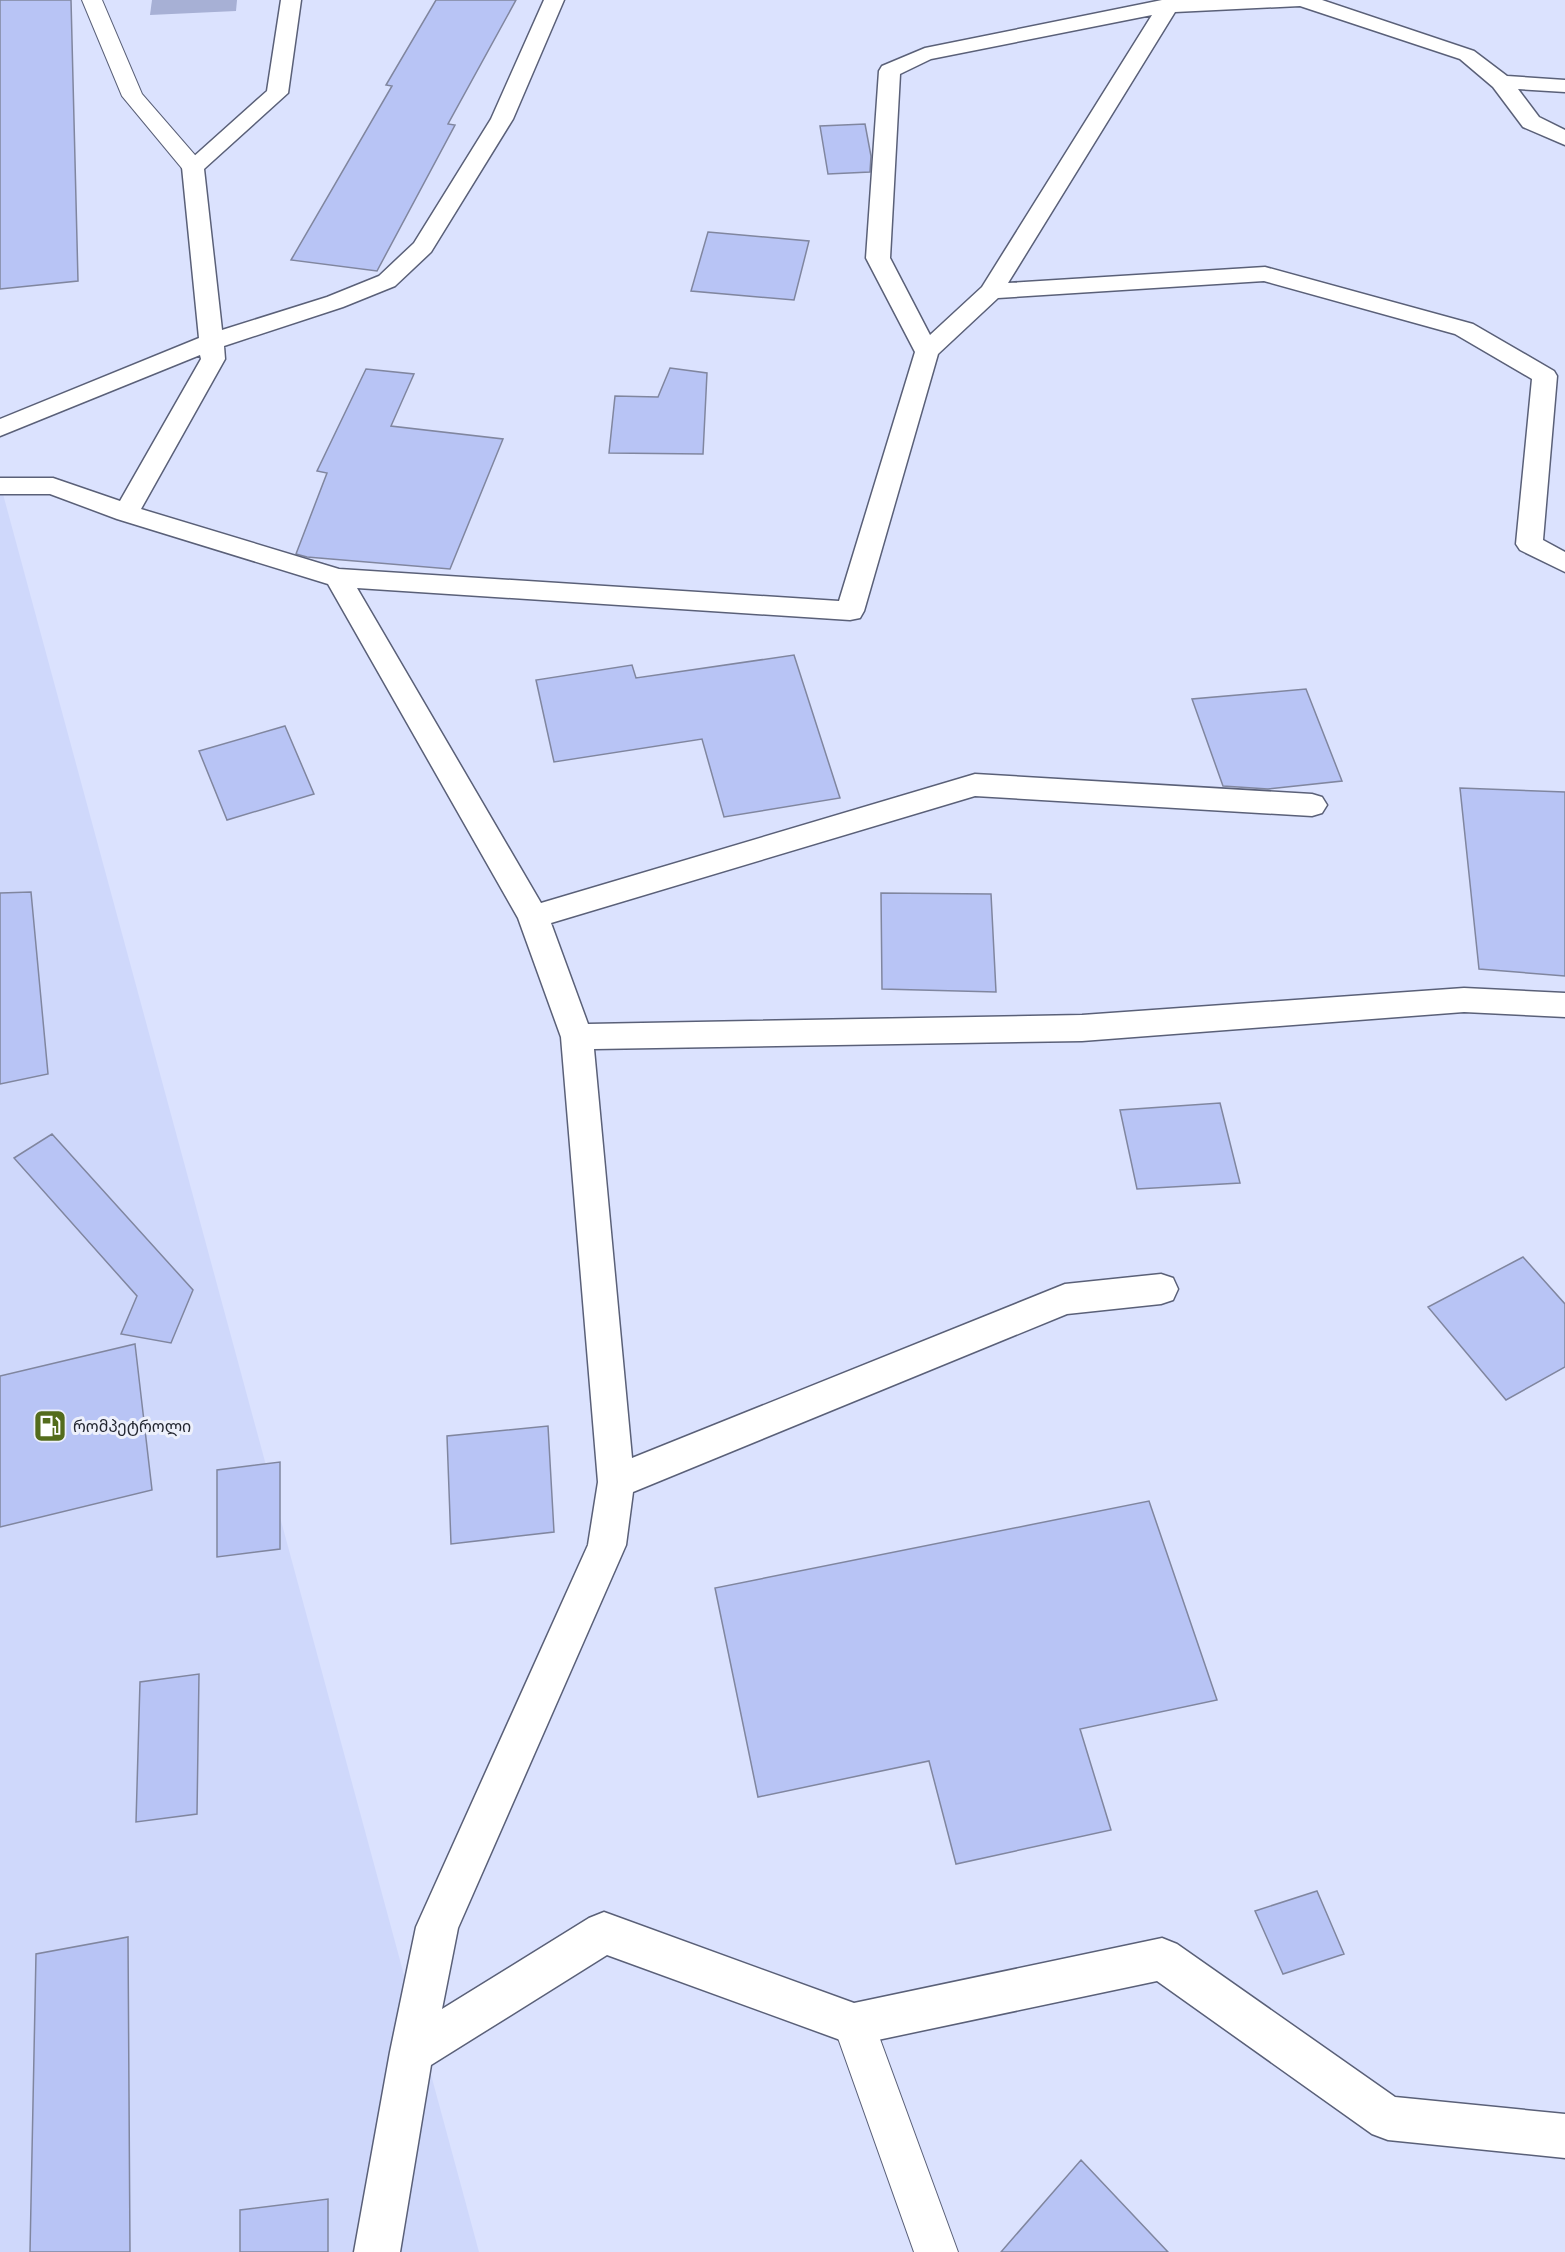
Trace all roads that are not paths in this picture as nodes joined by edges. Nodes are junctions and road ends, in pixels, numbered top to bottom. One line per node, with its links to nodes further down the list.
1 (92, 0): 8 (lane)
2 (291, 0): 8 (street)
3 (554, 0): 10 (street)
4 (1170, 3): 5 (street); 9 (street); 11 (street)
5 (1501, 82): 6 (street); 7 (street)
6 (1565, 86)
7 (1565, 138)
8 (193, 167): 10 (street)
9 (991, 291): 11 (street); 15 (street)
10 (211, 342): 12 (street); 14 (street)
11 (927, 352): 16 (street)
12 (0, 428)
13 (0, 486): 14 (street)
14 (126, 513): 16 (street)
15 (1565, 563)
16 (338, 578): 18 (street)
17 (1312, 805): 18 (street)
18 (533, 917): 20 (street)
19 (1565, 1005): 20 (street)
20 (577, 1037): 22 (street)
21 (1161, 1289): 22 (street)
22 (616, 1482): 24 (street)
23 (854, 2024): 24 (street); 25 (street); 27 (lane)
24 (412, 2052): 26 (street)
25 (1565, 2136)
26 (377, 2252)
27 (936, 2252)

